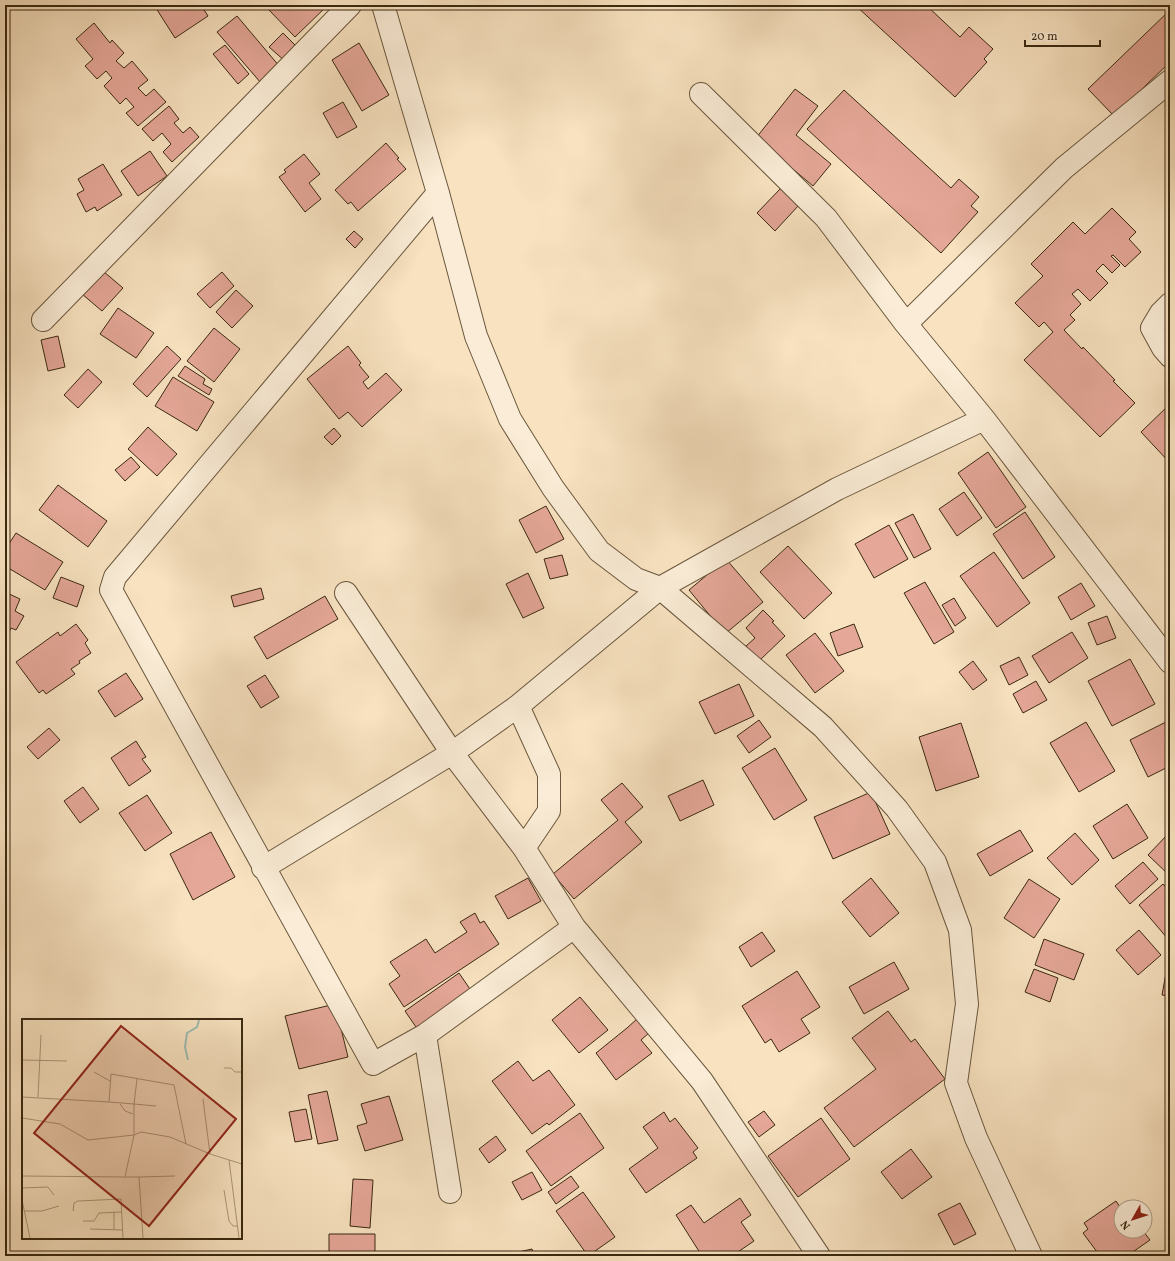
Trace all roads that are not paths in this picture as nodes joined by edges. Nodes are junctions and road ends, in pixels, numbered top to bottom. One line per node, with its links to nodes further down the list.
1 (350, 5): 7 (street)
2 (383, 5): 5 (street)
3 (1170, 81): 8 (street)
4 (701, 94): 8 (street)
5 (438, 193): 11 (street); 17 (street)
6 (1170, 304): 9 (street)
7 (43, 320)
8 (906, 324): 10 (street)
9 (1170, 356)
10 (984, 419): 11 (street); 13 (street)
11 (660, 588): 14 (street); 22 (street)
12 (346, 593): 15 (street)
13 (1170, 662)
14 (518, 706): 15 (street); 16 (street)
15 (452, 753): 16 (street); 17 (street)
16 (524, 848): 18 (street)
17 (264, 868): 19 (street)
18 (574, 927): 19 (street); 21 (street)
19 (425, 1035): 20 (street)
20 (450, 1192)
21 (819, 1256)
22 (1031, 1256)

